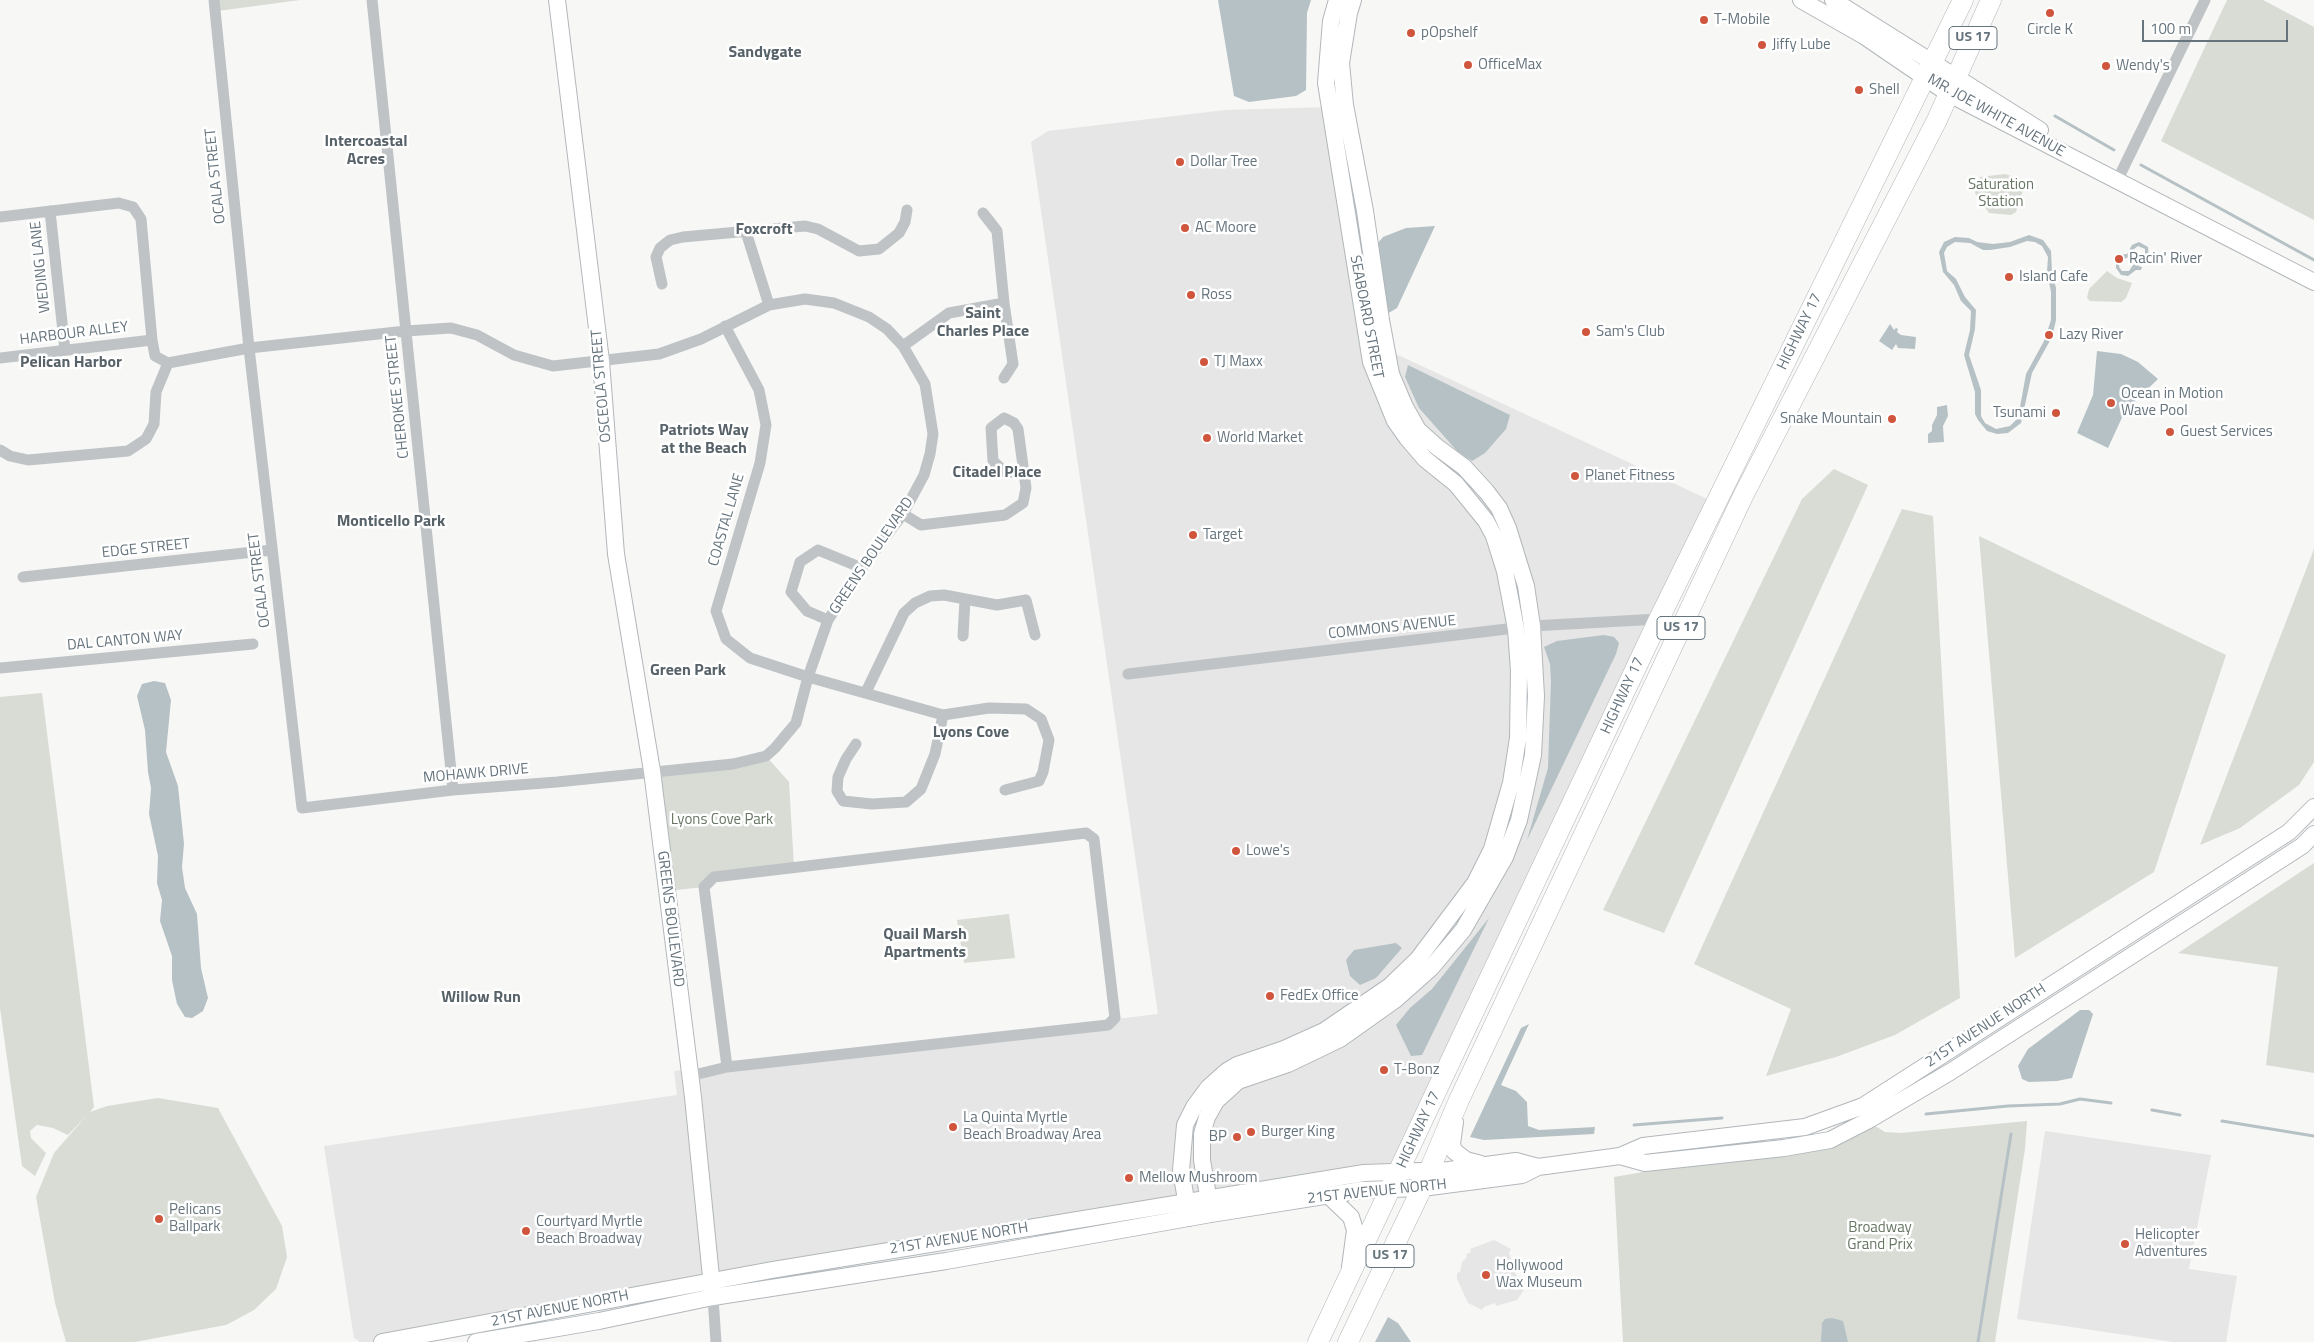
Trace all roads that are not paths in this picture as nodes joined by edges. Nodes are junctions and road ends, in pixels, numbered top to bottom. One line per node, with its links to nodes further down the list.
1 (214, 0): 28 (street, OCALA STREET)
2 (372, 0): 25 (street, CHEROKEE STREET)
3 (557, 0): 31 (street, OSCEOLA STREET)
4 (1337, 0): 43 (street, SEABOARD STREET)
5 (1353, 0): 43 (street, SEABOARD STREET)
6 (1801, 0): 12 (street, MR. JOE WHITE AVENUE)
7 (1833, 0): 12 (street); 13 (street, MR. JOE WHITE AVENUE)
8 (1963, 0): 13 (highway, HIGHWAY 17 / US 17)
9 (1980, 0): 13 (highway)
10 (1991, 0): 13 (highway, HIGHWAY 17 / US 17)
11 (2205, 0): 14 (street)
12 (1818, 10): 13 (street, MR. JOE WHITE AVENUE)
13 (1942, 76): 14 (street, MR. JOE WHITE AVENUE); 41 (highway, HIGHWAY 17 / US 17); 61 (highway, HIGHWAY 17 / US 17)
14 (2117, 181): 20 (street, MR. JOE WHITE AVENUE)
15 (906, 210): 19 (street)
16 (50, 211): 18 (street); 26 (street); 29 (street, WEDING LANE)
17 (983, 213): 22 (street)
18 (0, 217)
19 (746, 232): 21 (street); 23 (street)
20 (2314, 282)
21 (662, 284)
22 (1004, 303): 27 (street); 33 (street)
23 (769, 305): 24 (street, GREENS BOULEVARD); 27 (street, GREENS BOULEVARD)
24 (725, 326): 31 (street, GREENS BOULEVARD); 49 (street, COASTAL LANE)
25 (406, 330): 28 (street); 31 (street); 54 (street, CHEROKEE STREET)
26 (152, 340): 29 (street, HARBOUR ALLEY); 32 (street)
27 (903, 346): 36 (street, GREENS BOULEVARD)
28 (249, 348): 32 (street); 37 (street, OCALA STREET)
29 (65, 350): 30 (street, HARBOUR ALLEY)
30 (0, 358)
31 (601, 361): 53 (street, OSCEOLA STREET)
32 (168, 362): 34 (street)
33 (1004, 378)
34 (0, 450)
35 (1024, 472): 35 (street); 36 (street)
36 (903, 514): 38 (street, GREENS BOULEVARD)
37 (272, 550): 39 (street, EDGE STREET); 56 (street, OCALA STREET)
38 (862, 568): 42 (street, GREENS BOULEVARD); 42 (street)
39 (22, 577)
40 (965, 599): 44 (street); 45 (street); 50 (street)
41 (1659, 619): 43 (street, COMMONS AVENUE); 66 (highway, HIGHWAY 17 / US 17)
42 (828, 620): 49 (street, GREENS BOULEVARD)
43 (1524, 628): 48 (street, COMMONS AVENUE); 68 (street, SEABOARD STREET); 69 (street, SEABOARD STREET)
44 (1035, 635)
45 (963, 636)
46 (253, 644): 47 (street, DAL CANTON WAY)
47 (0, 668)
48 (1128, 674)
49 (808, 677): 50 (street, COASTAL LANE); 53 (street, GREENS BOULEVARD)
50 (866, 692): 51 (street, COASTAL LANE)
51 (943, 715): 52 (street); 55 (street)
52 (856, 744)
53 (652, 771): 54 (street, MOHAWK DRIVE); 60 (street, GREENS BOULEVARD)
54 (453, 790): 56 (street, MOHAWK DRIVE)
55 (1005, 790)
56 (302, 808)
57 (2314, 808): 62 (street, 21ST AVENUE NORTH)
58 (2314, 834): 62 (street, 21ST AVENUE NORTH)
59 (726, 1067): 59 (street); 60 (street)
60 (690, 1076): 72 (street, GREENS BOULEVARD)
61 (1459, 1100): 63 (street); 65 (highway, HIGHWAY 17 / US 17)
62 (1620, 1156): 64 (street, 21ST AVENUE NORTH)
63 (1486, 1166): 64 (street, 21ST AVENUE NORTH); 65 (street, 21ST AVENUE NORTH)
64 (1538, 1167): 65 (street, 21ST AVENUE NORTH)
65 (1425, 1179): 66 (street, 21ST AVENUE NORTH); 77 (highway, HIGHWAY 17 / US 17)
66 (1396, 1180): 67 (street, 21ST AVENUE NORTH); 69 (street, 21ST AVENUE NORTH); 71 (highway, HIGHWAY 17 / US 17)
67 (1328, 1195): 69 (street, 21ST AVENUE NORTH); 71 (street)
68 (1187, 1200): 69 (street, 21ST AVENUE NORTH); 70 (street, SEABOARD STREET); 72 (street, 21ST AVENUE NORTH)
69 (1209, 1206): 70 (street, 21ST AVENUE NORTH)
70 (1189, 1218): 72 (street, 21ST AVENUE NORTH)
71 (1349, 1277): 76 (highway, HIGHWAY 17 / US 17)
72 (712, 1289): 73 (street, 21ST AVENUE NORTH); 74 (street, 21ST AVENUE NORTH); 75 (street, GREENS BOULEVARD)
73 (382, 1342)
74 (476, 1342)
75 (716, 1342)
76 (1318, 1342)
77 (1348, 1342)

